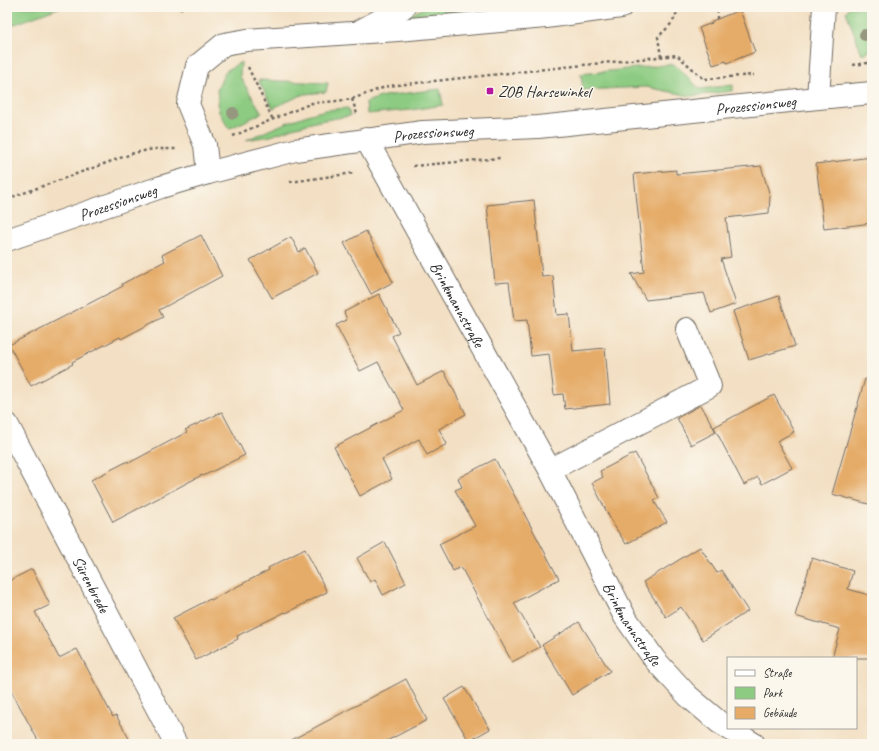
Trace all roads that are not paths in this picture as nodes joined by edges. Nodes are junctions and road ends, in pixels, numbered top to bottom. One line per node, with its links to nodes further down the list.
1 (404, 7): 4 (street)
2 (621, 7): 4 (street)
3 (823, 7): 6 (street)
4 (358, 32): 8 (street)
5 (872, 93): 6 (street, Prozessionsweg)
6 (818, 98): 7 (street, Prozessionsweg)
7 (366, 139): 8 (street, Prozessionsweg); 12 (street, Brinkmannstraße)
8 (208, 172): 9 (street, Prozessionsweg)
9 (7, 240)
10 (687, 328): 12 (street)
11 (7, 424): 15 (street, Sürenbrede)
12 (550, 470): 13 (street, Brinkmannstraße)
13 (727, 727)
14 (730, 729): 16 (street, Brinkmannstraße)
15 (176, 744)
16 (754, 744)

